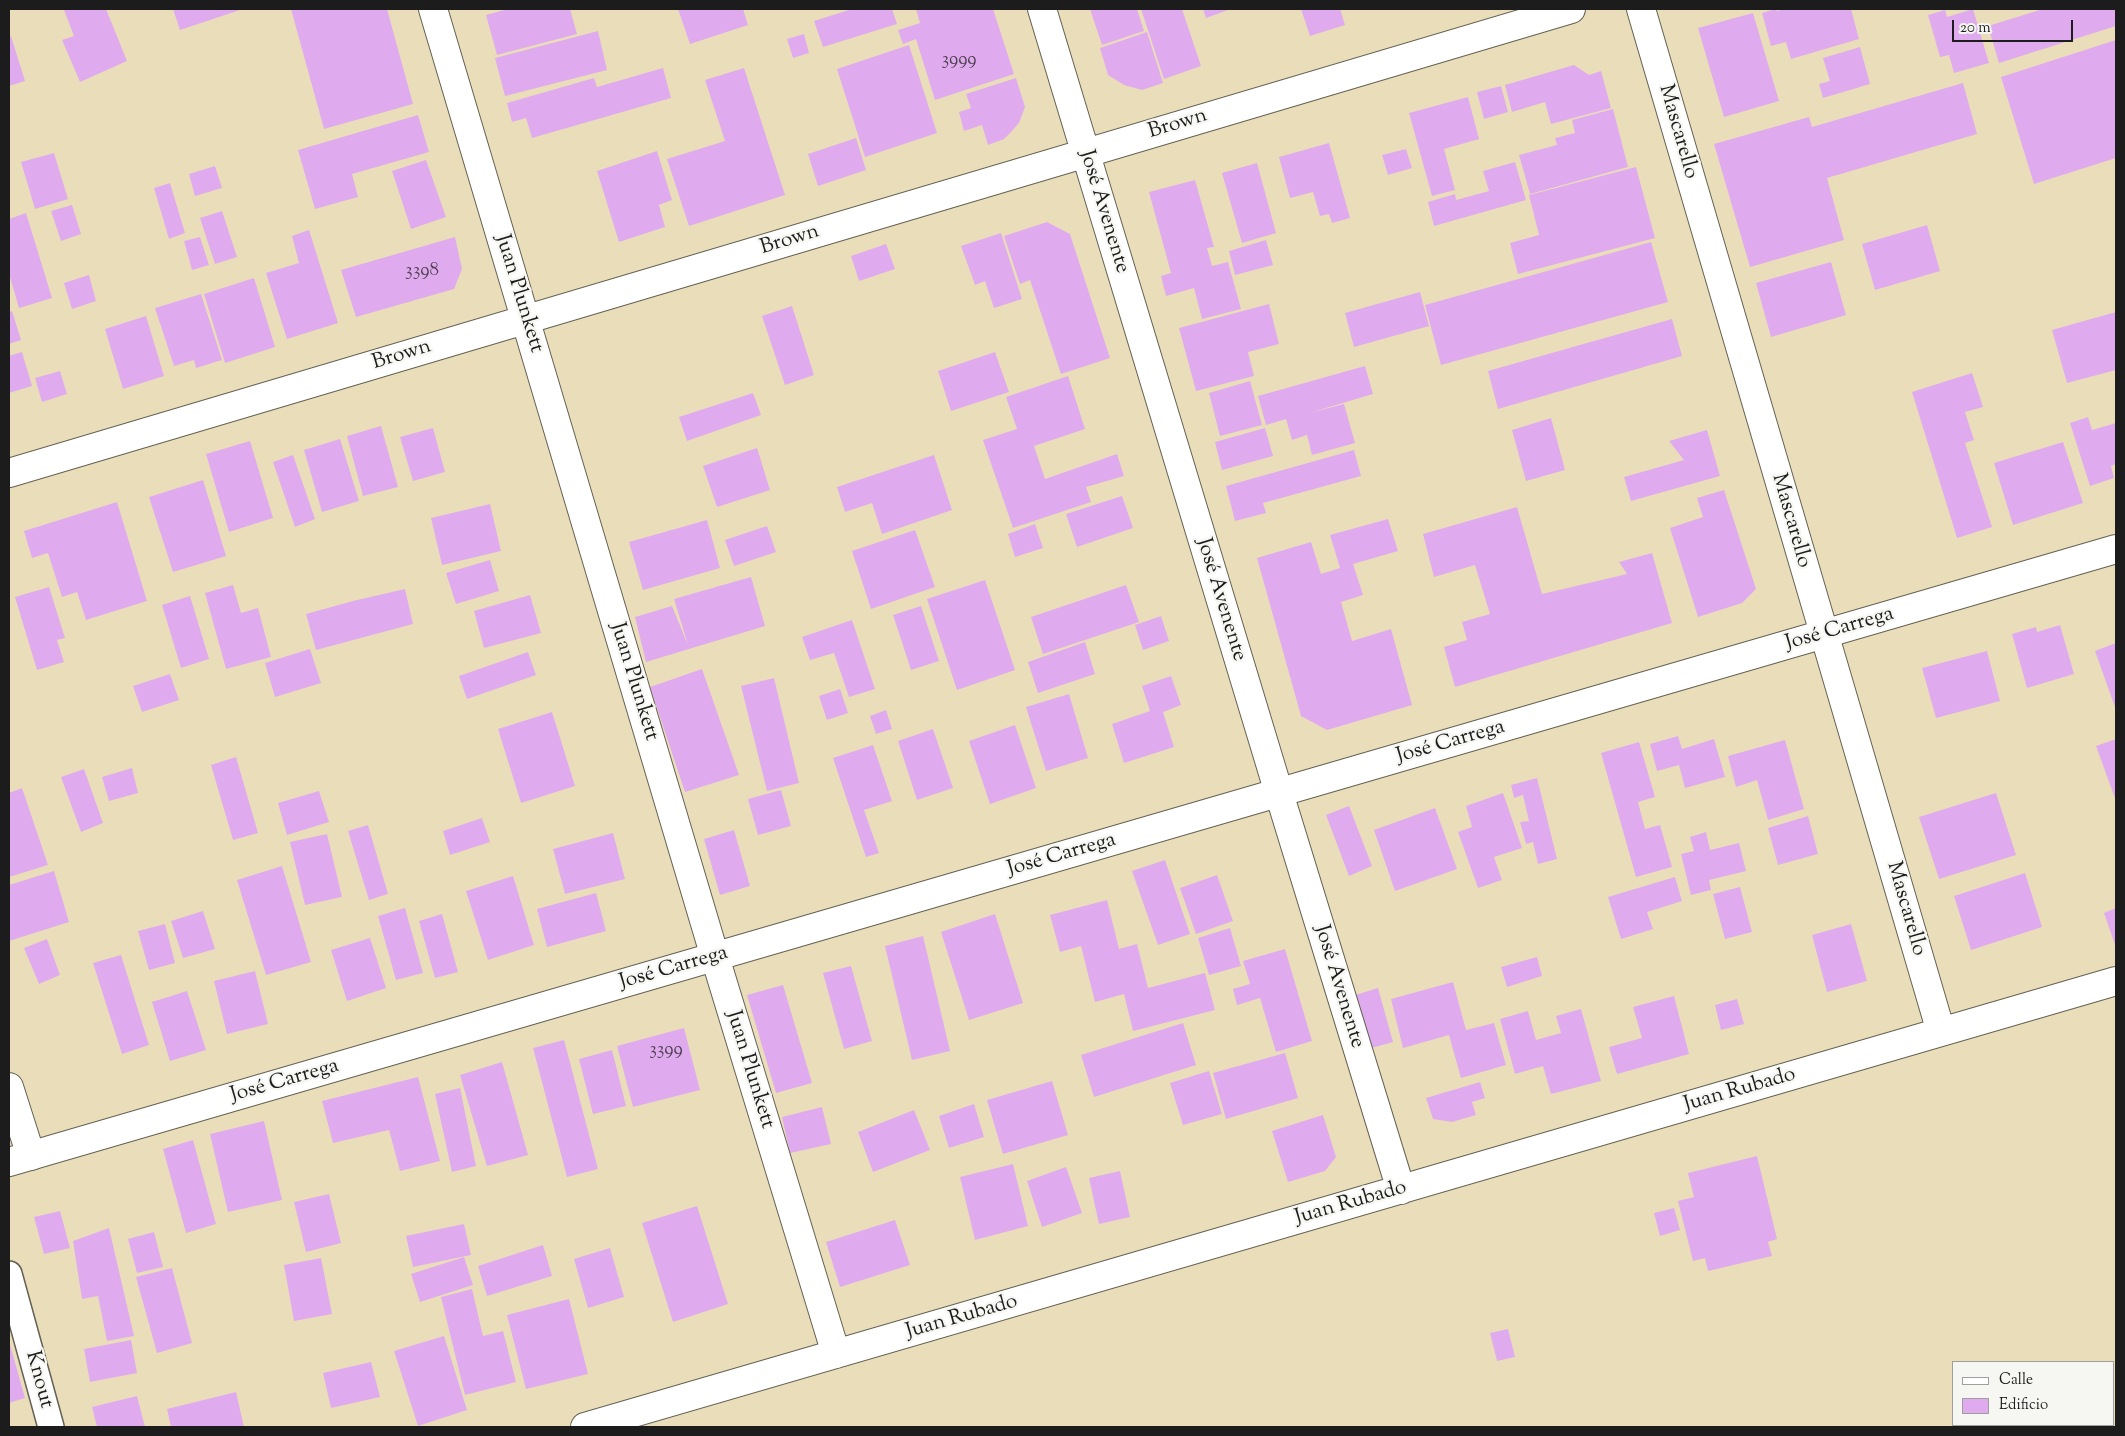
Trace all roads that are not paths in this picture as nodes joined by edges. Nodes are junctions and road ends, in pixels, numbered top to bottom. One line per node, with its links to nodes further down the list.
1 (433, 9): 6 (street, Juan Plunkett)
2 (1042, 9): 5 (street, José Avenente)
3 (1571, 9): 5 (street, Brown)
4 (1641, 9): 9 (street, Mascarello)
5 (1085, 153): 6 (street, Brown); 10 (street, José Avenente)
6 (526, 320): 7 (street, Brown); 11 (street, Juan Plunkett)
7 (9, 473)
8 (2116, 549): 9 (street, José Carrega)
9 (1824, 634): 10 (street, José Carrega); 13 (street, Mascarello)
10 (1278, 793): 11 (street, José Carrega); 16 (street, José Avenente)
11 (715, 957): 15 (street, José Carrega); 18 (street, Juan Plunkett)
12 (2116, 981): 13 (street, Juan Rubado)
13 (1941, 1032): 16 (street, Juan Rubado)
14 (9, 1087): 15 (street)
15 (20, 1159)
16 (1401, 1190): 18 (street, Juan Rubado)
17 (9, 1274): 19 (lane, Knout)
18 (836, 1354): 20 (street, Juan Rubado)
19 (51, 1427)
20 (585, 1427)

